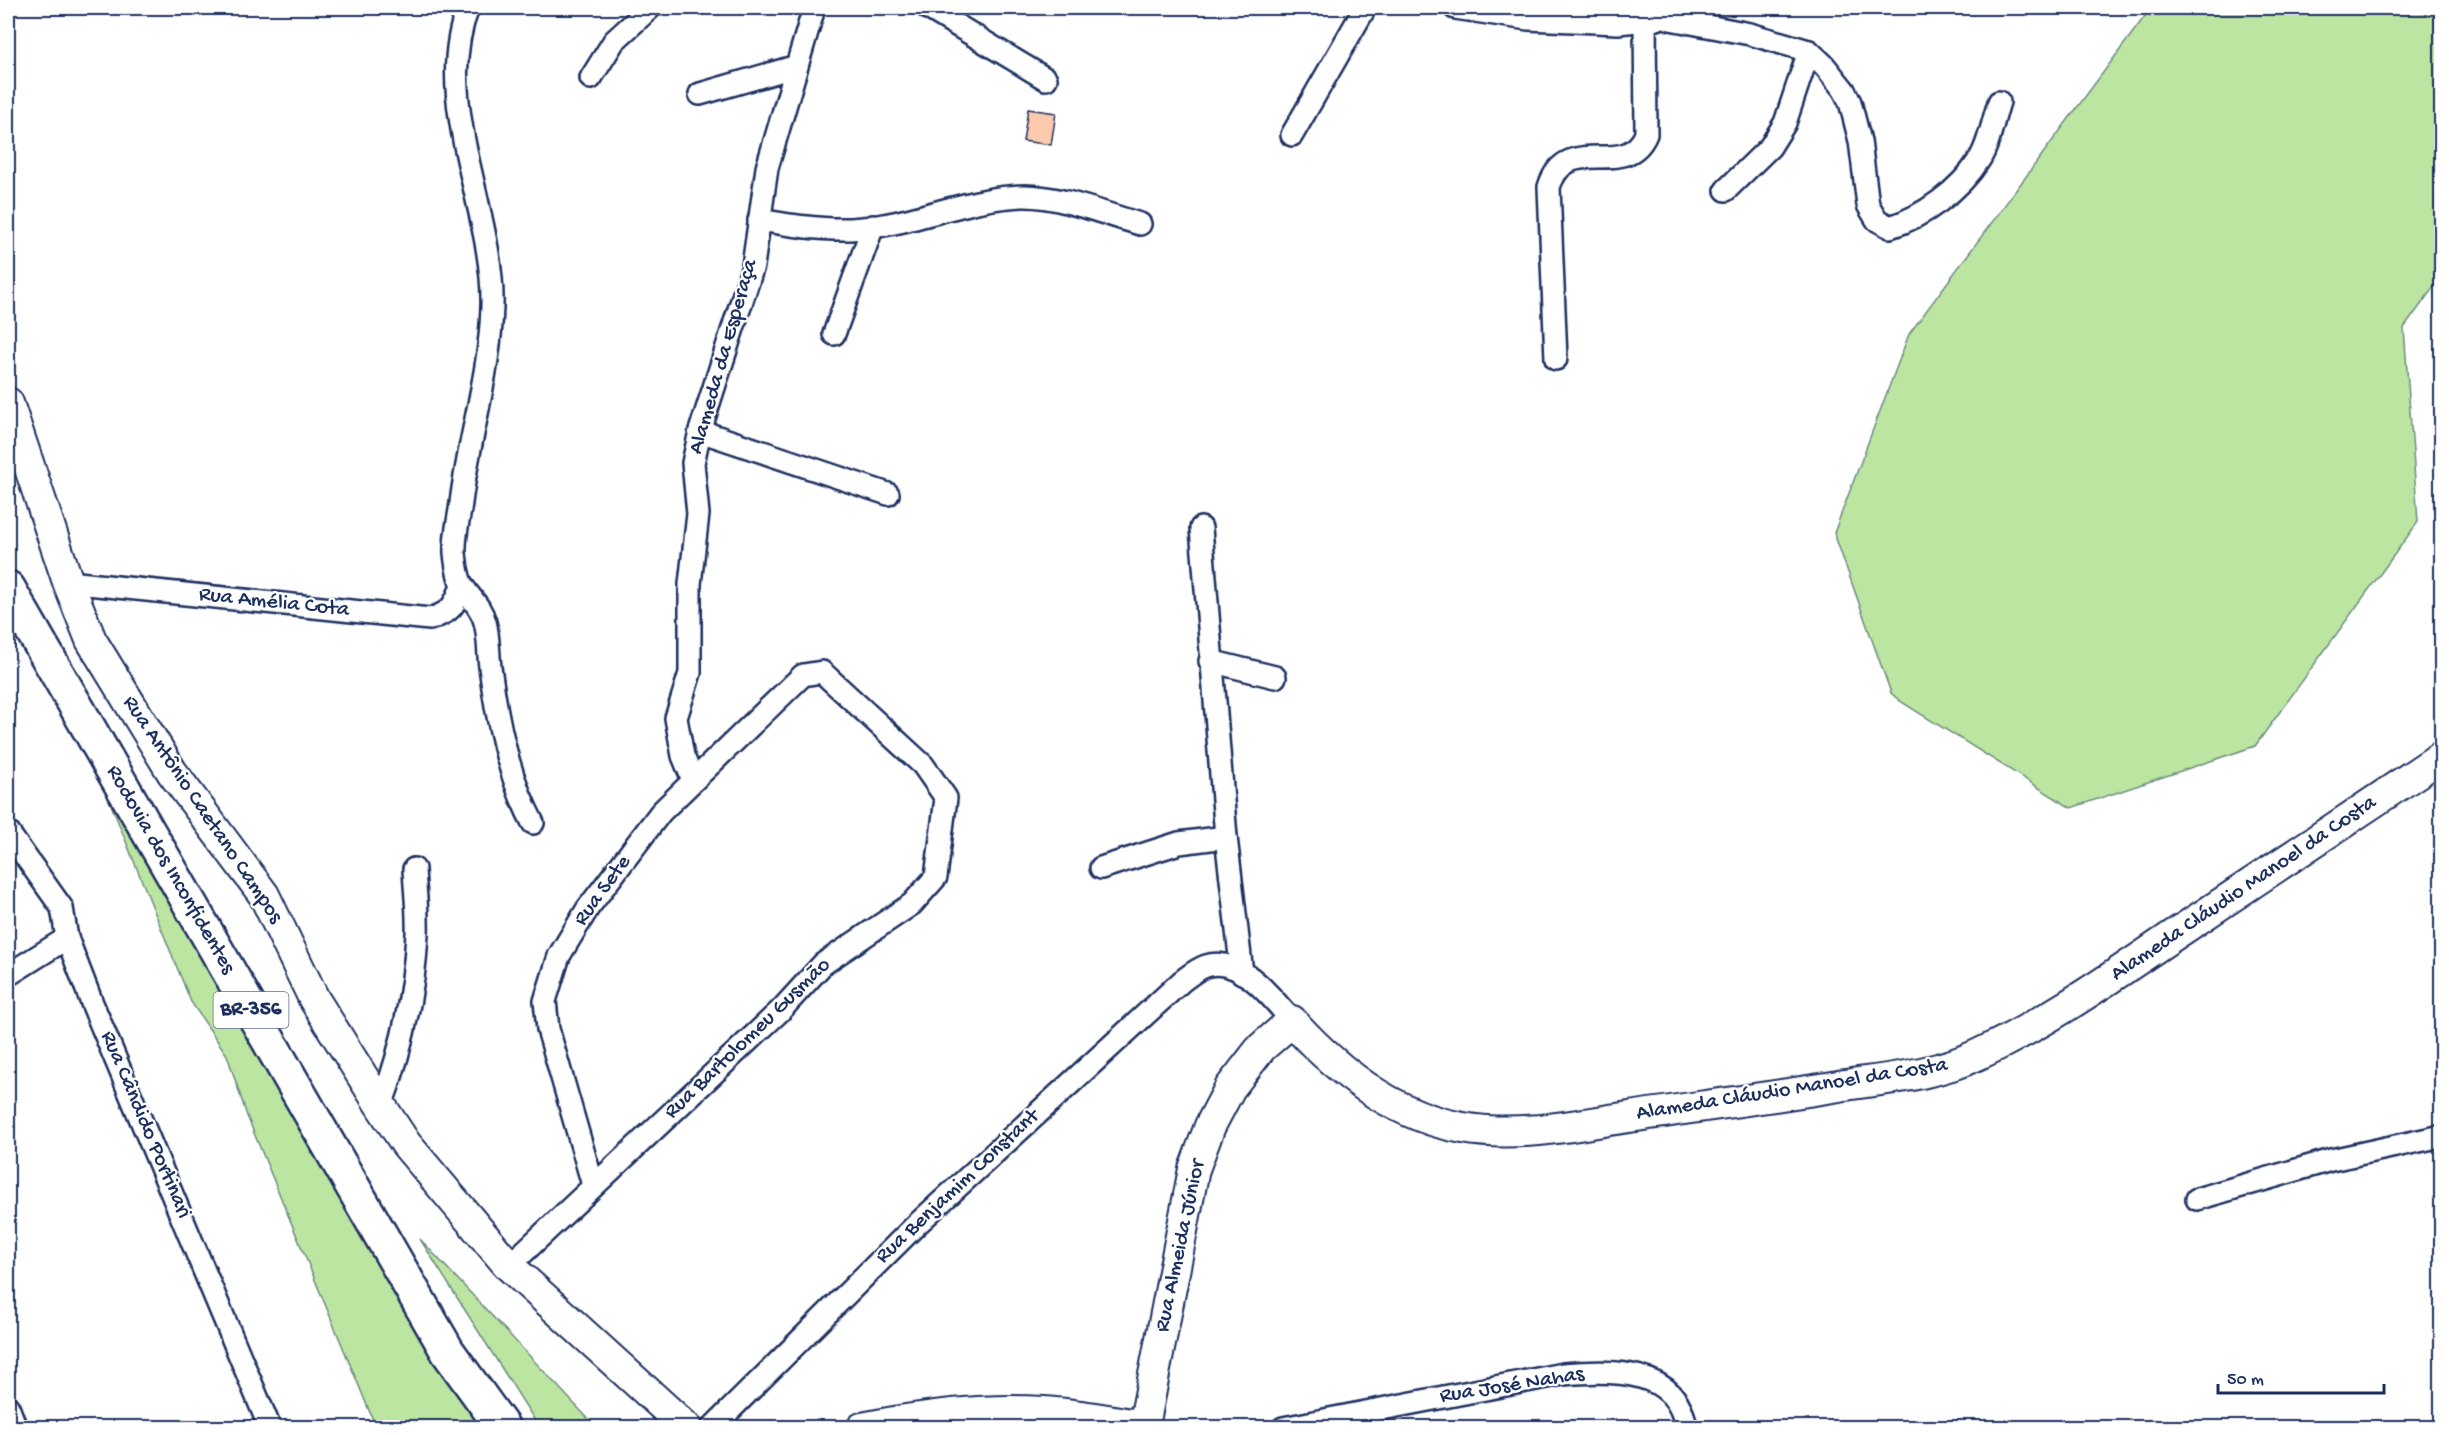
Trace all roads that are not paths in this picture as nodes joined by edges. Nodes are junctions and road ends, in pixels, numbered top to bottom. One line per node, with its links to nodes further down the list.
1 (468, 8): 27 (street)
2 (650, 8): 11 (street)
3 (814, 8): 10 (street, Alameda da Esperaça)
4 (928, 8): 12 (street)
5 (1365, 8): 15 (street)
6 (1455, 8): 8 (street)
7 (1671, 13): 8 (street); 9 (street)
8 (1645, 19): 21 (street)
9 (1809, 51): 14 (street); 16 (street)
10 (798, 66): 13 (street); 17 (street, Alameda da Esperaça)
11 (591, 78)
12 (1046, 79)
13 (700, 94)
14 (1999, 102)
15 (1292, 135)
16 (1726, 190)
17 (759, 220): 19 (street); 23 (street, Alameda da Esperaça)
18 (1140, 224): 19 (street)
19 (873, 226): 20 (street)
20 (834, 334)
21 (1556, 359)
22 (8, 403): 26 (street, Rua Antônio Caetano Campos)
23 (700, 431): 24 (street); 32 (street, Alameda da Esperaça)
24 (888, 494)
25 (1201, 528): 29 (street)
26 (68, 582): 27 (street, Rua Amélia Cota); 44 (street, Rua Antônio Caetano Campos)
27 (462, 586): 34 (street)
28 (8, 588): 53 (main road, Rodovia dos Inconfidentes / BR-356)
29 (1210, 661): 30 (street); 36 (street)
30 (1275, 676)
31 (2442, 756): 43 (street, Alameda Cláudio Manoel da Costa)
32 (693, 780): 33 (street, Rua Sete); 46 (street, Rua Sete)
33 (946, 798): 46 (street, Rua Bartolomeu Gusmão)
34 (532, 823)
35 (8, 832): 39 (street, Rua Cândido Portinari)
36 (1226, 837): 37 (street); 41 (street)
37 (1101, 868)
38 (414, 869): 44 (street)
39 (67, 938): 42 (street); 52 (street, Rua Cândido Portinari)
40 (1217, 964): 41 (street, Alameda Cláudio Manoel da Costa); 55 (street, Rua Benjamim Constant)
41 (1242, 973): 43 (street, Alameda Cláudio Manoel da Costa)
42 (8, 975)
43 (1292, 1021): 50 (street, Rua Almeida Júnior)
44 (381, 1106): 48 (street, Rua Antônio Caetano Campos)
45 (2442, 1136): 47 (street)
46 (593, 1185): 48 (street, Rua Bartolomeu Gusmão)
47 (2197, 1199)
48 (509, 1266): 54 (street, Rua Antônio Caetano Campos)
49 (8, 1407): 51 (street)
50 (1146, 1427): 56 (street)
51 (16, 1428)
52 (270, 1428)
53 (503, 1428)
54 (687, 1428)
55 (712, 1428)
56 (862, 1428)
57 (1283, 1428): 58 (street, Rua José Nahas)
58 (1686, 1428)

